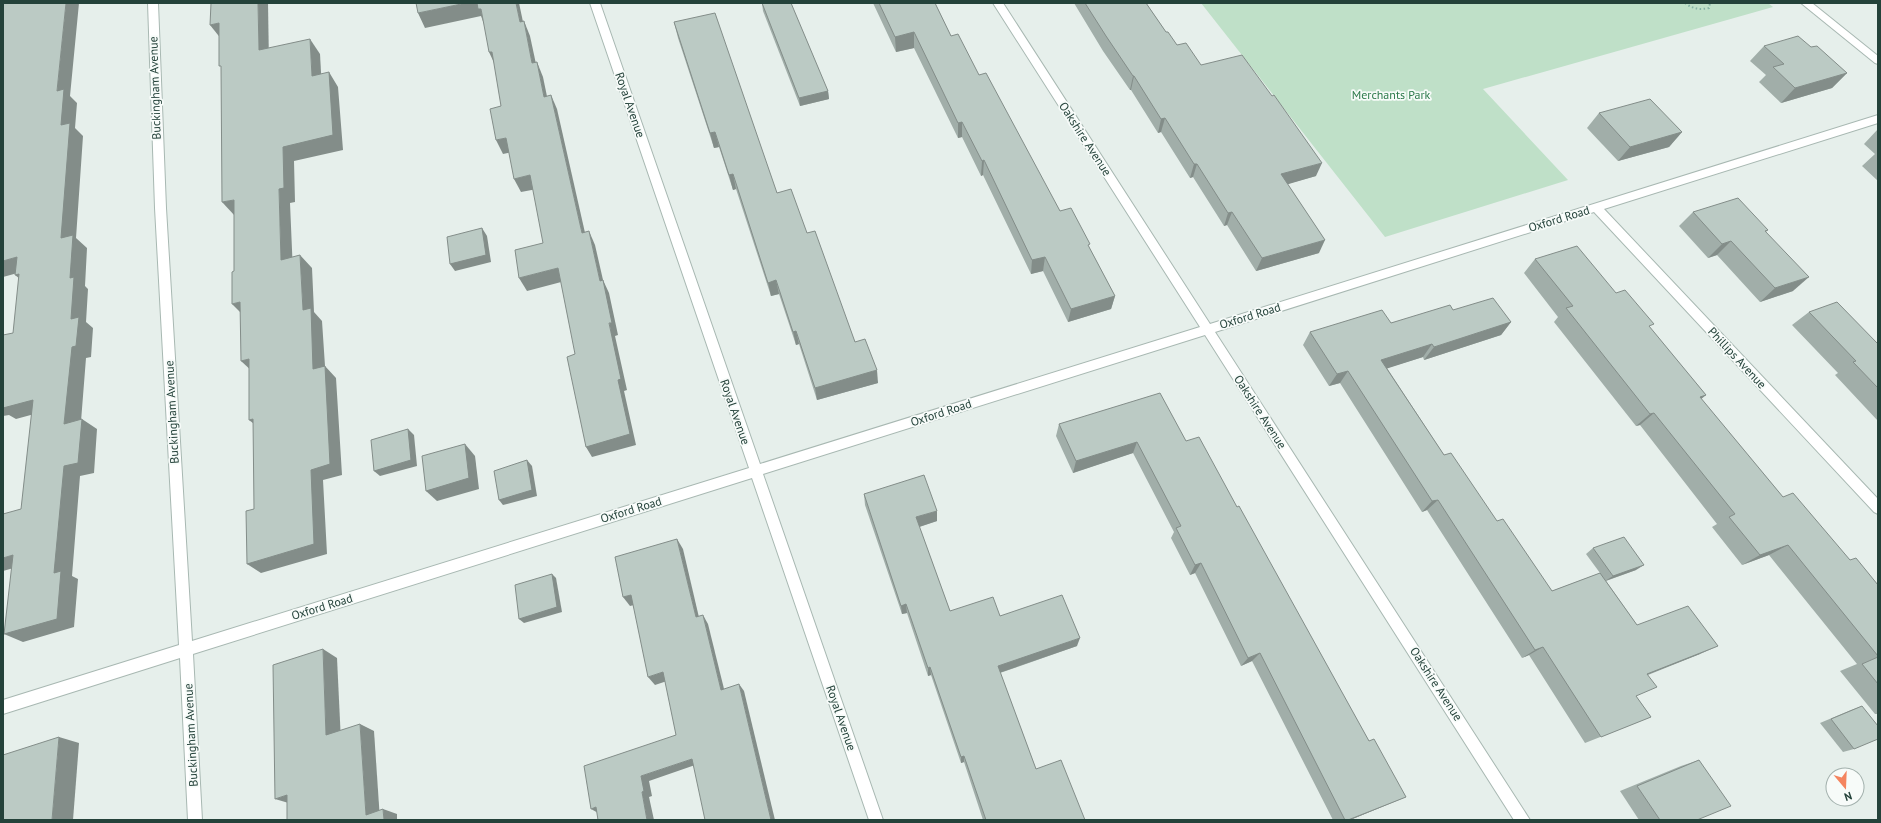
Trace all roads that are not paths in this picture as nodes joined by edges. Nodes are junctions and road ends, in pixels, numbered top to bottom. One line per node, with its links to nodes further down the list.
1 (153, 3): 11 (street, Buckingham Avenue)
2 (595, 3): 9 (street, Royal Avenue)
3 (998, 3): 8 (street, Oakshire Avenue)
4 (1806, 3): 5 (street)
5 (1878, 61)
6 (1878, 119): 7 (street, Oxford Road)
7 (1596, 207): 8 (street, Oxford Road); 10 (street, Phillips Avenue)
8 (1208, 329): 9 (street, Oxford Road); 15 (street, Oakshire Avenue)
9 (757, 472): 11 (street, Oxford Road); 14 (street, Royal Avenue)
10 (1878, 508)
11 (187, 650): 12 (street, Oxford Road); 13 (street, Buckingham Avenue)
12 (3, 707)
13 (195, 820)
14 (876, 820)
15 (1524, 820)

